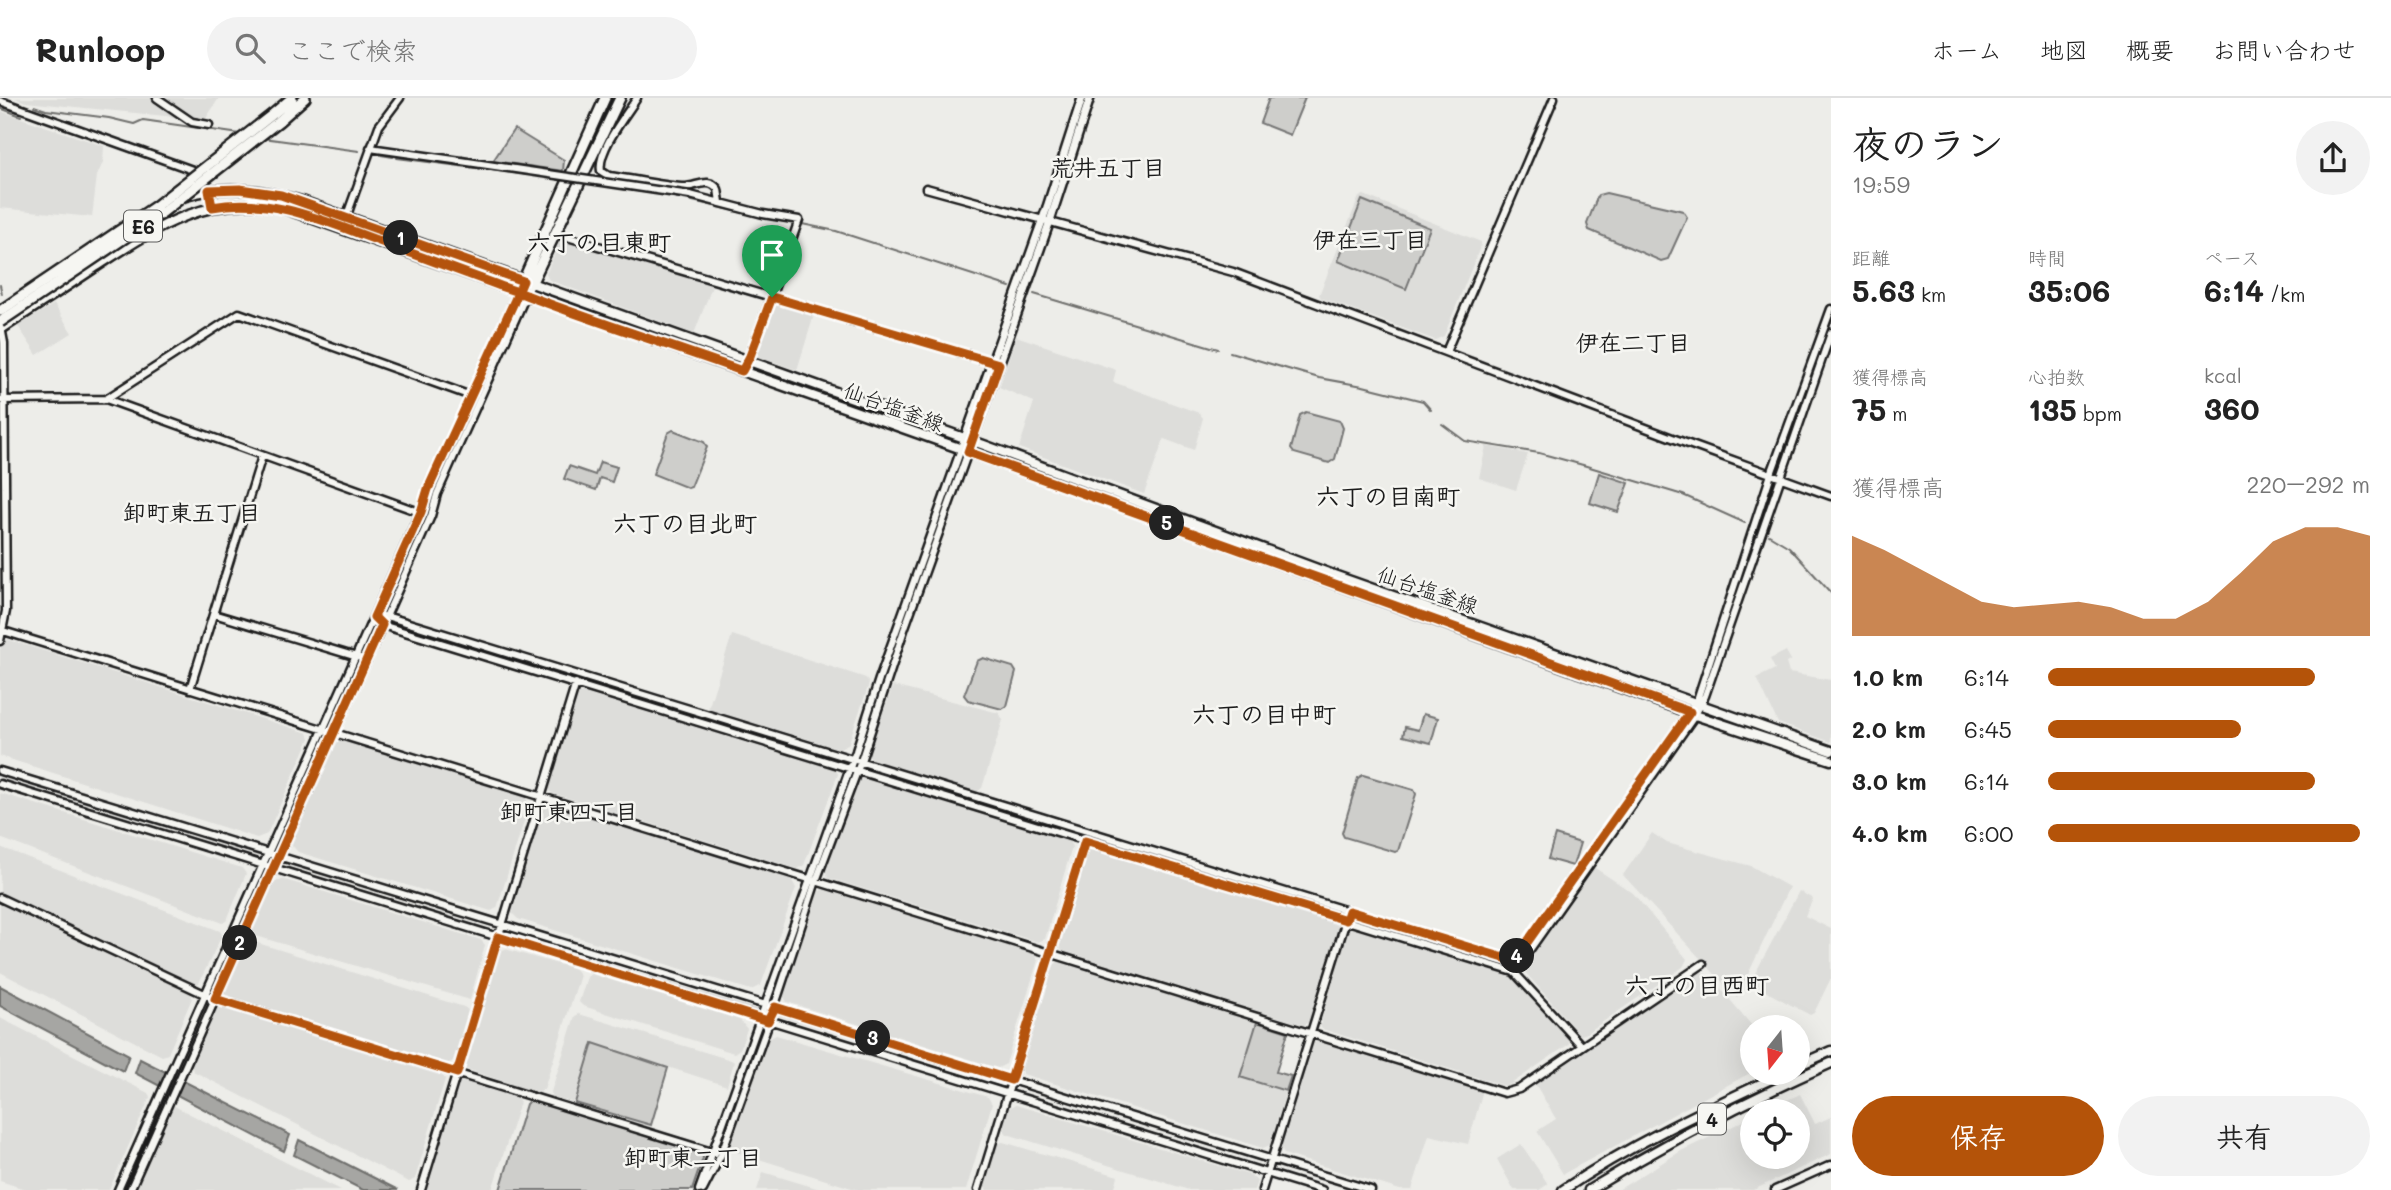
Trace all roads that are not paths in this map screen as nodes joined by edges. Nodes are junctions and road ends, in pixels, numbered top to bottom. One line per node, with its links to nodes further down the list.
1 (157, 98): 13 (street)
2 (292, 98): 12 (highway, E6)
3 (305, 98): 12 (highway, E6)
4 (400, 98): 14 (street)
5 (605, 98): 22 (highway)
6 (620, 98): 21 (highway)
7 (637, 98): 17 (street)
8 (1082, 98): 20 (main road)
9 (1090, 98): 20 (main road)
10 (1554, 98): 29 (street)
11 (0, 101): 16 (street)
12 (276, 117): 25 (highway, E6, bridge); 27 (highway, E6, bridge)
13 (209, 125)
14 (370, 148): 17 (street, bridge); 19 (street)
15 (926, 188): 20 (street)
16 (209, 190): 18 (street); 19 (main road, 仙台塩釜線); 25 (main road, 仙台塩釜線)
17 (720, 202): 24 (street)
18 (212, 207): 23 (main road, 仙台塩釜線); 27 (main road, 仙台塩釜線)
19 (346, 218): 22 (main road, 仙台塩釜線)
20 (1046, 220): 29 (street); 31 (main road)
21 (554, 233): 22 (highway); 24 (street)
22 (527, 282): 23 (street); 30 (main road, 仙台塩釜線)
23 (522, 293): 32 (main road, 仙台塩釜線); 33 (street); 36 (street)
24 (772, 297): 30 (street); 31 (street)
25 (0, 309)
26 (1831, 309): 41 (street)
27 (0, 326): 35 (street)
28 (1831, 333): 42 (street)
29 (1446, 352): 41 (street)
30 (748, 362): 32 (street); 37 (main road, 仙台塩釜線)
31 (996, 362): 37 (main road)
32 (742, 371): 38 (main road, 仙台塩釜線)
33 (470, 396): 34 (street); 36 (street); 44 (street)
34 (106, 399): 35 (street); 39 (street)
35 (2, 400): 40 (street)
36 (479, 400): 45 (street)
37 (968, 440): 38 (main road); 57 (main road, 仙台塩釜線)
38 (965, 450): 58 (main road, 仙台塩釜線); 62 (street); 64 (street)
39 (262, 456): 44 (street); 46 (street)
40 (3, 467): 50 (street)
41 (1771, 474): 42 (street); 57 (street)
42 (1780, 477): 43 (street); 57 (street)
43 (1831, 496)
44 (421, 512): 45 (street); 48 (street)
45 (431, 516): 47 (street)
46 (214, 614): 52 (street); 56 (street)
47 (386, 616): 48 (street); 49 (street); 54 (street)
48 (374, 617): 49 (street); 52 (street)
49 (382, 625): 53 (street); 55 (street)
50 (1, 631): 51 (street); 56 (street)
51 (0, 641)
52 (356, 657): 53 (street); 59 (street)
53 (367, 660): 60 (street)
54 (579, 675): 55 (street); 62 (street)
55 (576, 684): 65 (street); 68 (street)
56 (190, 689): 59 (street)
57 (1698, 704): 58 (street); 61 (main road, 仙台塩釜線)
58 (1693, 713): 63 (main road, 仙台塩釜線); 82 (street); 84 (street)
59 (324, 729): 60 (street); 71 (street)
60 (335, 733): 68 (street); 72 (street)
61 (1831, 751)
62 (853, 759): 64 (street); 65 (street)
63 (1831, 760)
64 (861, 761): 65 (street); 69 (street)
65 (853, 769): 70 (street); 75 (street)
66 (0, 771): 71 (street)
67 (0, 784): 73 (street)
68 (541, 796): 75 (street); 79 (street)
69 (1088, 831): 70 (street); 77 (street)
70 (1085, 841): 78 (street); 81 (street)
71 (268, 852): 72 (street); 73 (street)
72 (279, 855): 74 (street); 79 (street)
73 (263, 866): 74 (street); 85 (street)
74 (274, 869): 80 (street); 86 (street)
75 (813, 880): 81 (street); 87 (street); 88 (street)
76 (0, 898): 85 (street)
77 (1349, 911): 78 (street); 82 (street)
78 (1346, 920): 84 (street); 90 (street)
79 (503, 924): 80 (street); 87 (street)
80 (498, 937): 89 (street); 95 (street)
81 (1051, 952): 90 (street); 96 (street)
82 (1514, 961): 84 (street)
83 (1703, 964): 91 (street)
84 (1514, 971): 91 (street)
85 (205, 995): 86 (street); 104 (street)
86 (215, 999): 95 (street); 105 (street)
87 (766, 1005): 88 (street); 89 (street)
88 (775, 1007): 89 (street); 96 (street)
89 (764, 1020): 98 (street); 99 (street); 100 (street)
90 (1311, 1034): 91 (street); 101 (street)
91 (1581, 1045)
92 (1831, 1052): 93 (main road)
93 (1810, 1061)
94 (1830, 1064): 113 (main road, 4)
95 (457, 1073): 99 (street); 106 (street)
96 (1011, 1080): 98 (street); 101 (street)
97 (1760, 1085): 112 (main road, 4)
98 (1007, 1093): 103 (street); 108 (street)
99 (713, 1152): 100 (street); 107 (street)
100 (721, 1154): 107 (street)
101 (1271, 1160): 103 (street); 111 (street)
102 (1831, 1165): 114 (street)
103 (1267, 1173): 109 (street); 110 (street)
104 (118, 1190)
105 (130, 1190)
106 (421, 1190)
107 (701, 1190)
108 (978, 1190)
109 (1262, 1190)
110 (1322, 1190)
111 (1371, 1190)
112 (1563, 1190)
113 (1589, 1190)
114 (1775, 1190)

